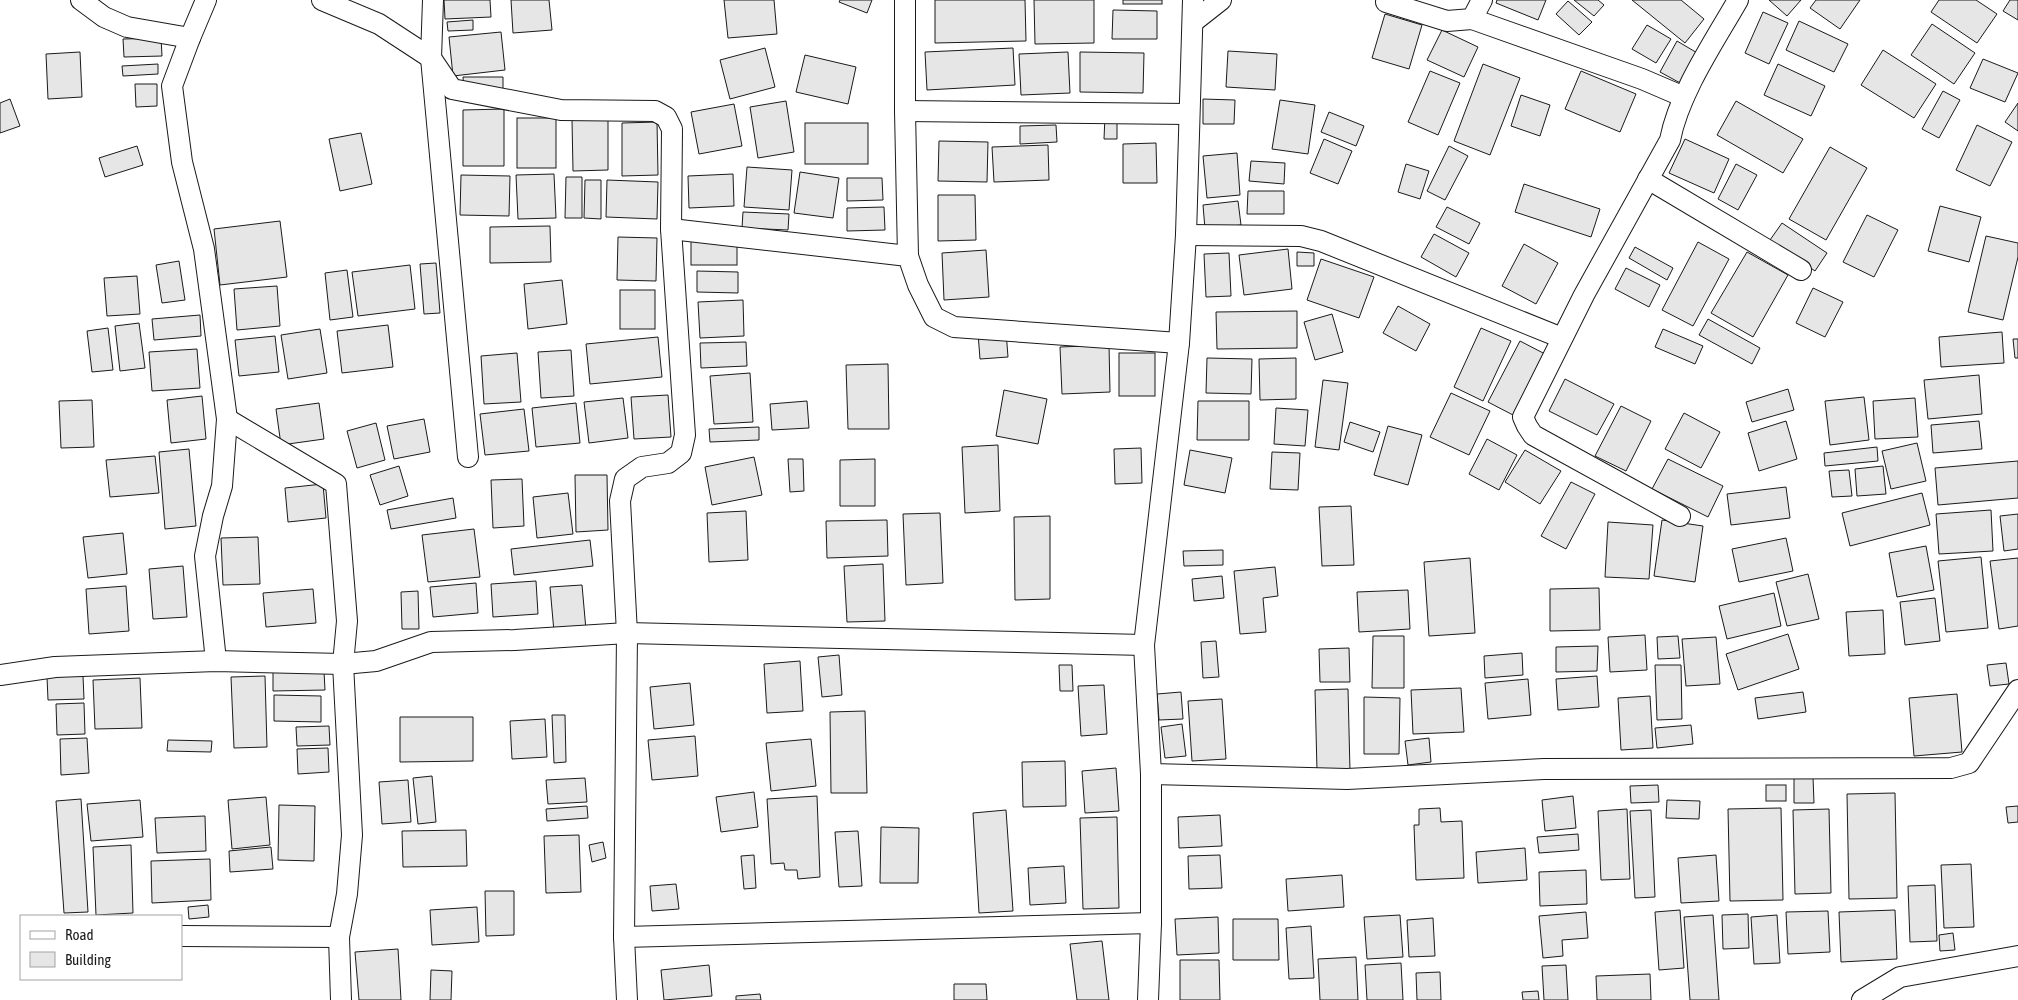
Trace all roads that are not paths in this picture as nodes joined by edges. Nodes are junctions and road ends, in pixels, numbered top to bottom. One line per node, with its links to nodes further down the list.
1 (81, 0): 13 (street)
2 (206, 0): 13 (street)
3 (322, 0): 14 (street)
4 (433, 0): 14 (street)
5 (905, 0): 16 (street)
6 (1193, 0): 12 (street)
7 (1221, 0): 12 (street)
8 (1482, 0): 11 (street)
9 (1738, 0): 15 (street)
10 (1386, 2): 11 (street)
11 (1472, 19): 15 (street)
12 (1193, 22): 17 (street)
13 (190, 38): 25 (street)
14 (431, 58): 19 (street); 26 (street)
15 (1684, 98): 18 (street)
16 (905, 111): 17 (street); 21 (street)
17 (1189, 114): 20 (street)
18 (1648, 179): 22 (street); 23 (street)
19 (671, 229): 21 (street); 28 (street)
20 (1186, 235): 23 (street); 24 (street)
21 (908, 256): 24 (street)
22 (1801, 270)
23 (1562, 338): 27 (street)
24 (1179, 344): 29 (street)
25 (227, 419): 30 (street); 31 (street)
26 (468, 457)
27 (1680, 516)
28 (627, 633): 29 (street); 31 (street); 37 (street)
29 (1144, 645): 34 (street)
30 (216, 661): 31 (street); 32 (street)
31 (343, 664): 38 (street)
32 (0, 675)
33 (2018, 690): 34 (street)
34 (1151, 774): 35 (street)
35 (1151, 923): 37 (street); 42 (street)
36 (182, 936): 38 (street)
37 (624, 936): 41 (street)
38 (339, 937): 40 (street)
39 (2018, 956): 43 (street)
40 (341, 1000)
41 (626, 1000)
42 (1148, 1000)
43 (1862, 1000)

